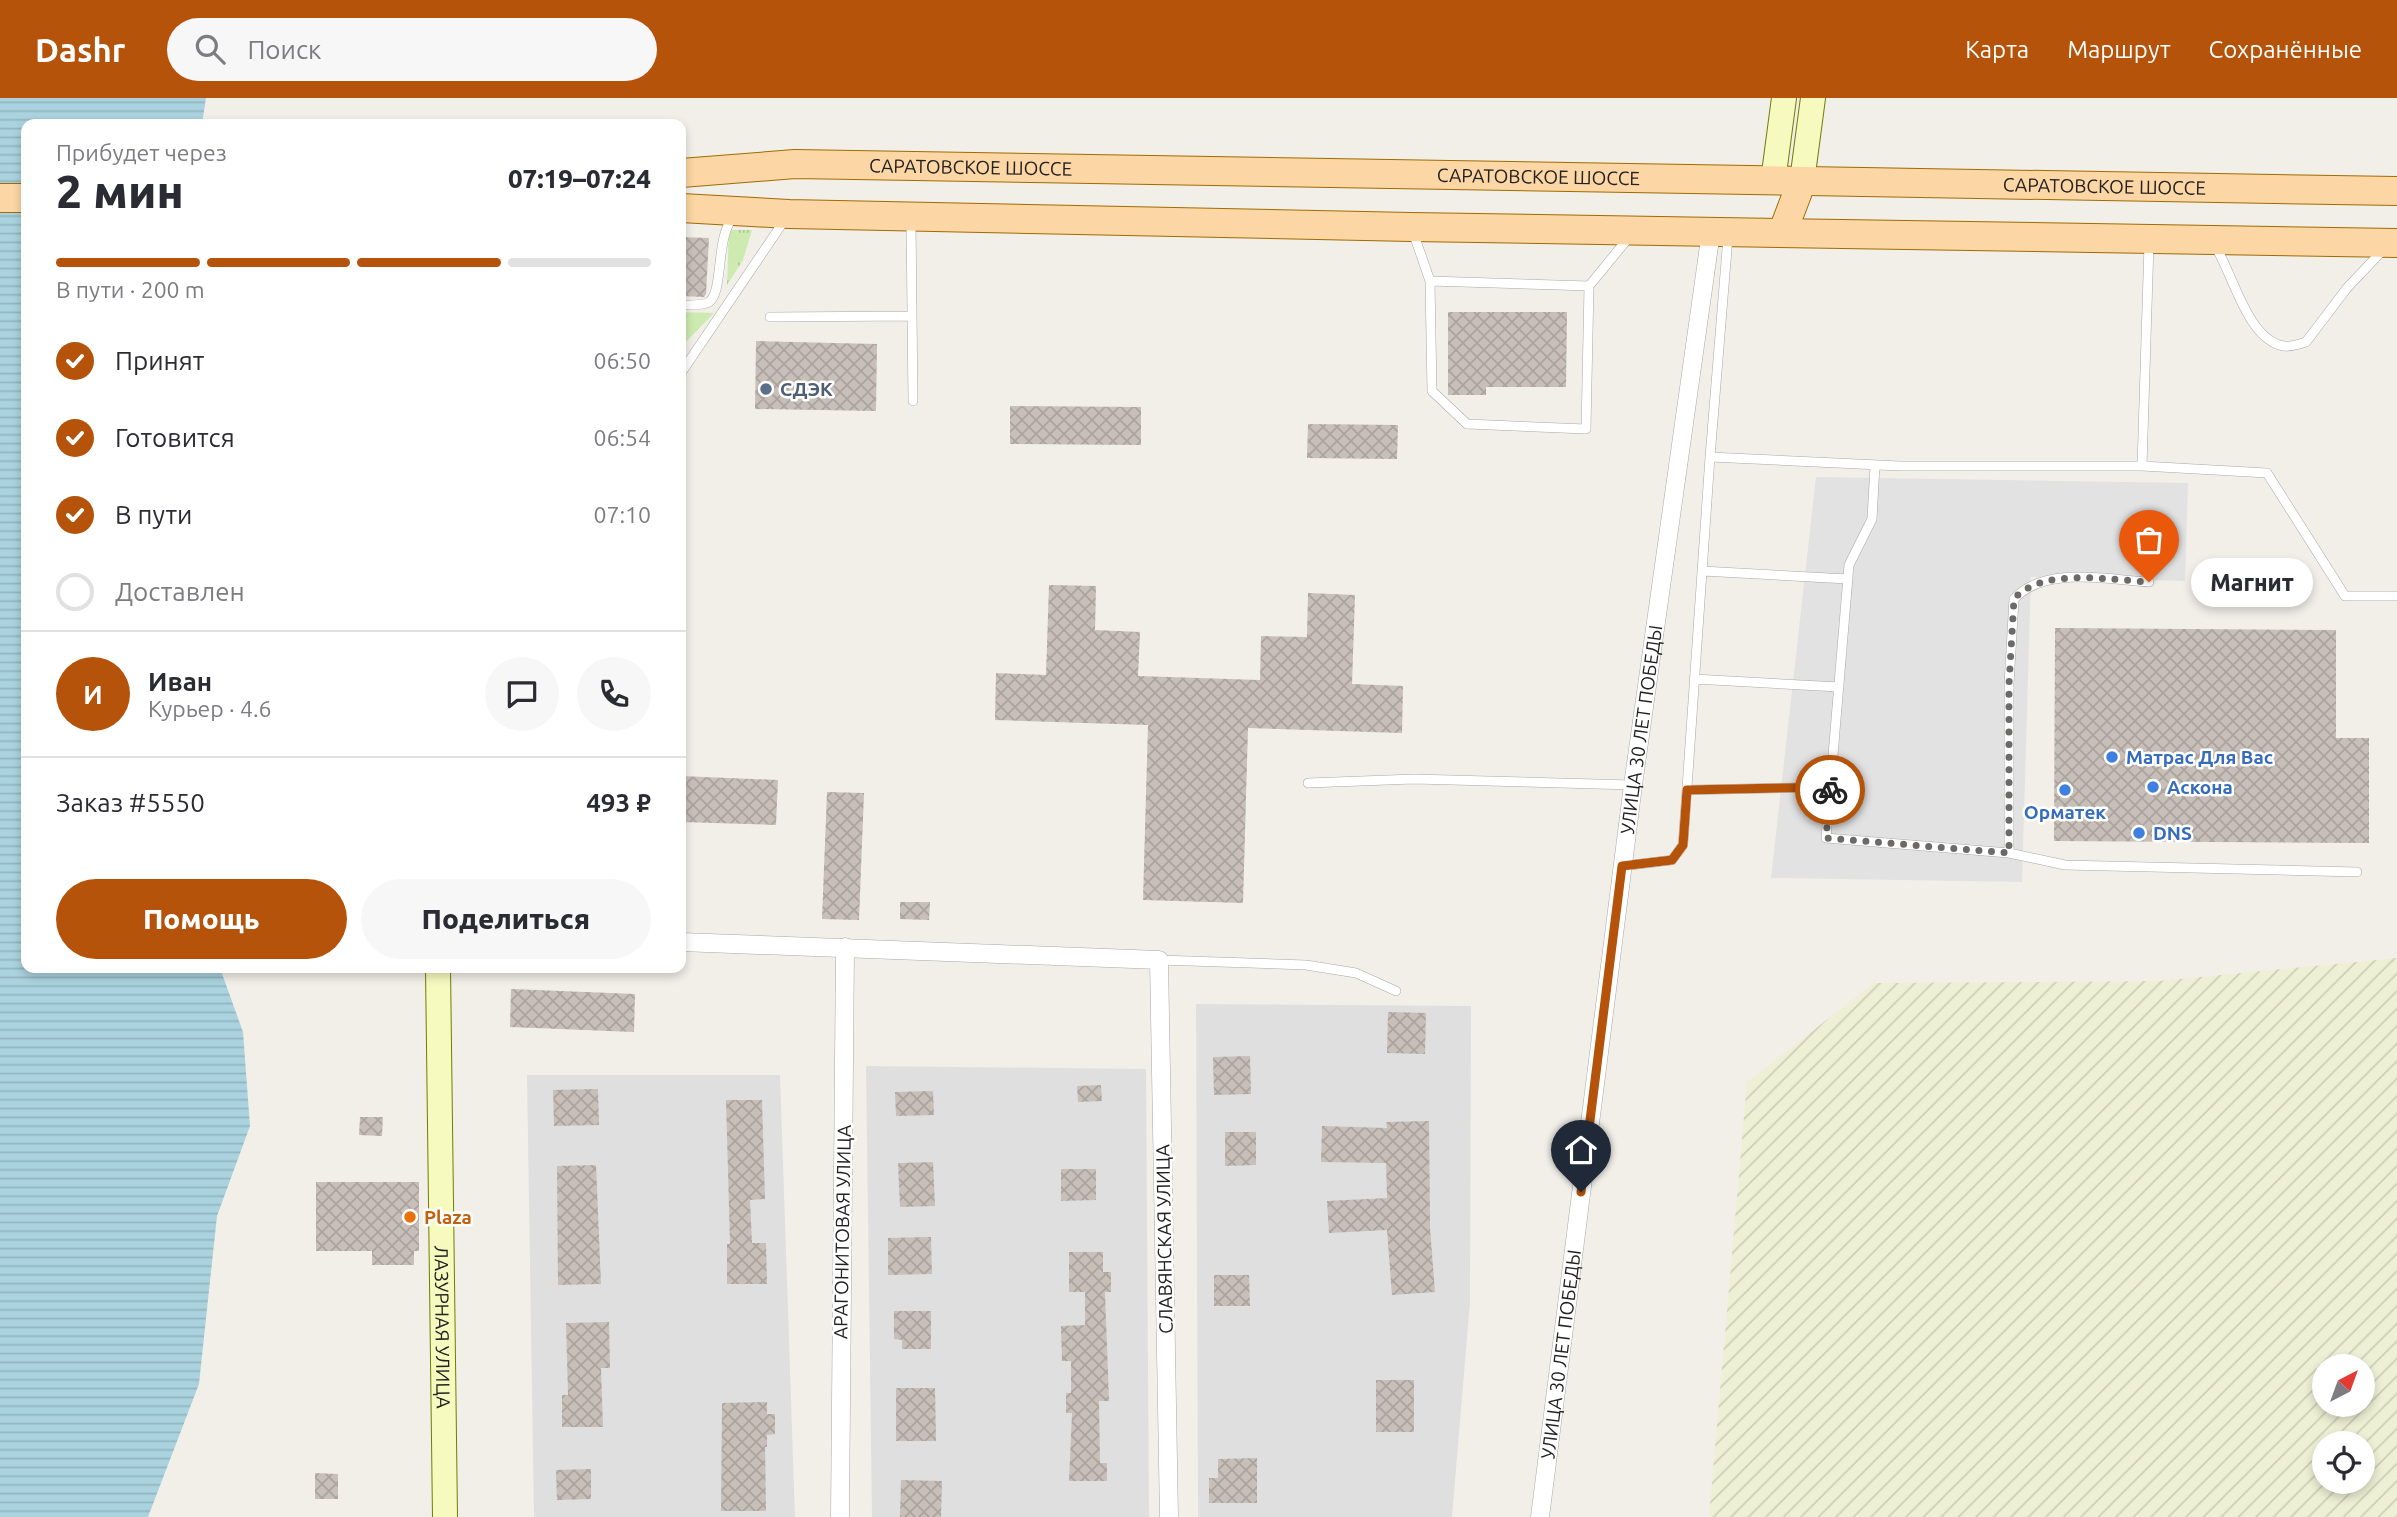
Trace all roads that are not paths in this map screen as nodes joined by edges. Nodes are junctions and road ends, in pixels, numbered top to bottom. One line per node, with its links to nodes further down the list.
1 (1784, 98): 4 (street)
2 (1814, 98): 5 (street)
3 (686, 173): 4 (main road, САРАТОВСКОЕ ШОССЕ)
4 (1773, 181): 5 (main road, САРАТОВСКОЕ ШОССЕ); 15 (main road)
5 (1802, 181): 6 (main road, САРАТОВСКОЕ ШОССЕ); 15 (main road)
6 (2397, 191)
7 (0, 198): 8 (main road)
8 (21, 198)
9 (686, 208): 10 (main road)
10 (740, 211): 11 (main road); 22 (lane)
11 (789, 214): 12 (main road); 25 (lane)
12 (911, 216): 13 (main road); 23 (lane)
13 (1411, 227): 14 (main road); 20 (lane)
14 (1633, 231): 16 (main road); 21 (lane)
15 (1783, 231): 16 (main road); 17 (main road)
16 (1720, 232): 27 (lane); 37 (street, УЛИЦА 30 ЛЕТ ПОБЕДЫ)
17 (2150, 238): 18 (main road); 29 (lane)
18 (2211, 240): 19 (main road); 19 (lane)
19 (2394, 243)
20 (1430, 281): 21 (lane); 21 (lane)
21 (1589, 286)
22 (686, 304)
23 (912, 316): 24 (lane); 26 (lane)
24 (770, 317)
25 (686, 366)
26 (913, 401)
27 (1710, 457): 28 (lane); 30 (lane)
28 (1875, 465): 29 (lane); 31 (lane)
29 (2142, 466): 33 (lane)
30 (1702, 571): 31 (lane); 34 (lane)
31 (1848, 579): 35 (lane)
32 (2149, 582): 40 (lane)
33 (2397, 596)
34 (1694, 679): 35 (lane); 39 (lane)
35 (1839, 687): 38 (lane)
36 (1308, 783): 37 (lane)
37 (1633, 785): 41 (street, УЛИЦА 30 ЛЕТ ПОБЕДЫ)
38 (1831, 787): 39 (lane); 40 (lane)
39 (1687, 790): 41 (lane)
40 (2009, 853): 42 (lane)
41 (1622, 866): 51 (street, УЛИЦА 30 ЛЕТ ПОБЕДЫ)
42 (2357, 872)
43 (686, 942): 44 (street)
44 (845, 947): 45 (street); 49 (street, АРАГОНИТОВАЯ УЛИЦА)
45 (1159, 960): 47 (lane); 50 (street, СЛАВЯНСКАЯ УЛИЦА)
46 (438, 973): 48 (street, ЛАЗУРНАЯ УЛИЦА)
47 (1396, 991)
48 (445, 1517)
49 (839, 1517)
50 (1169, 1517)
51 (1540, 1517)

